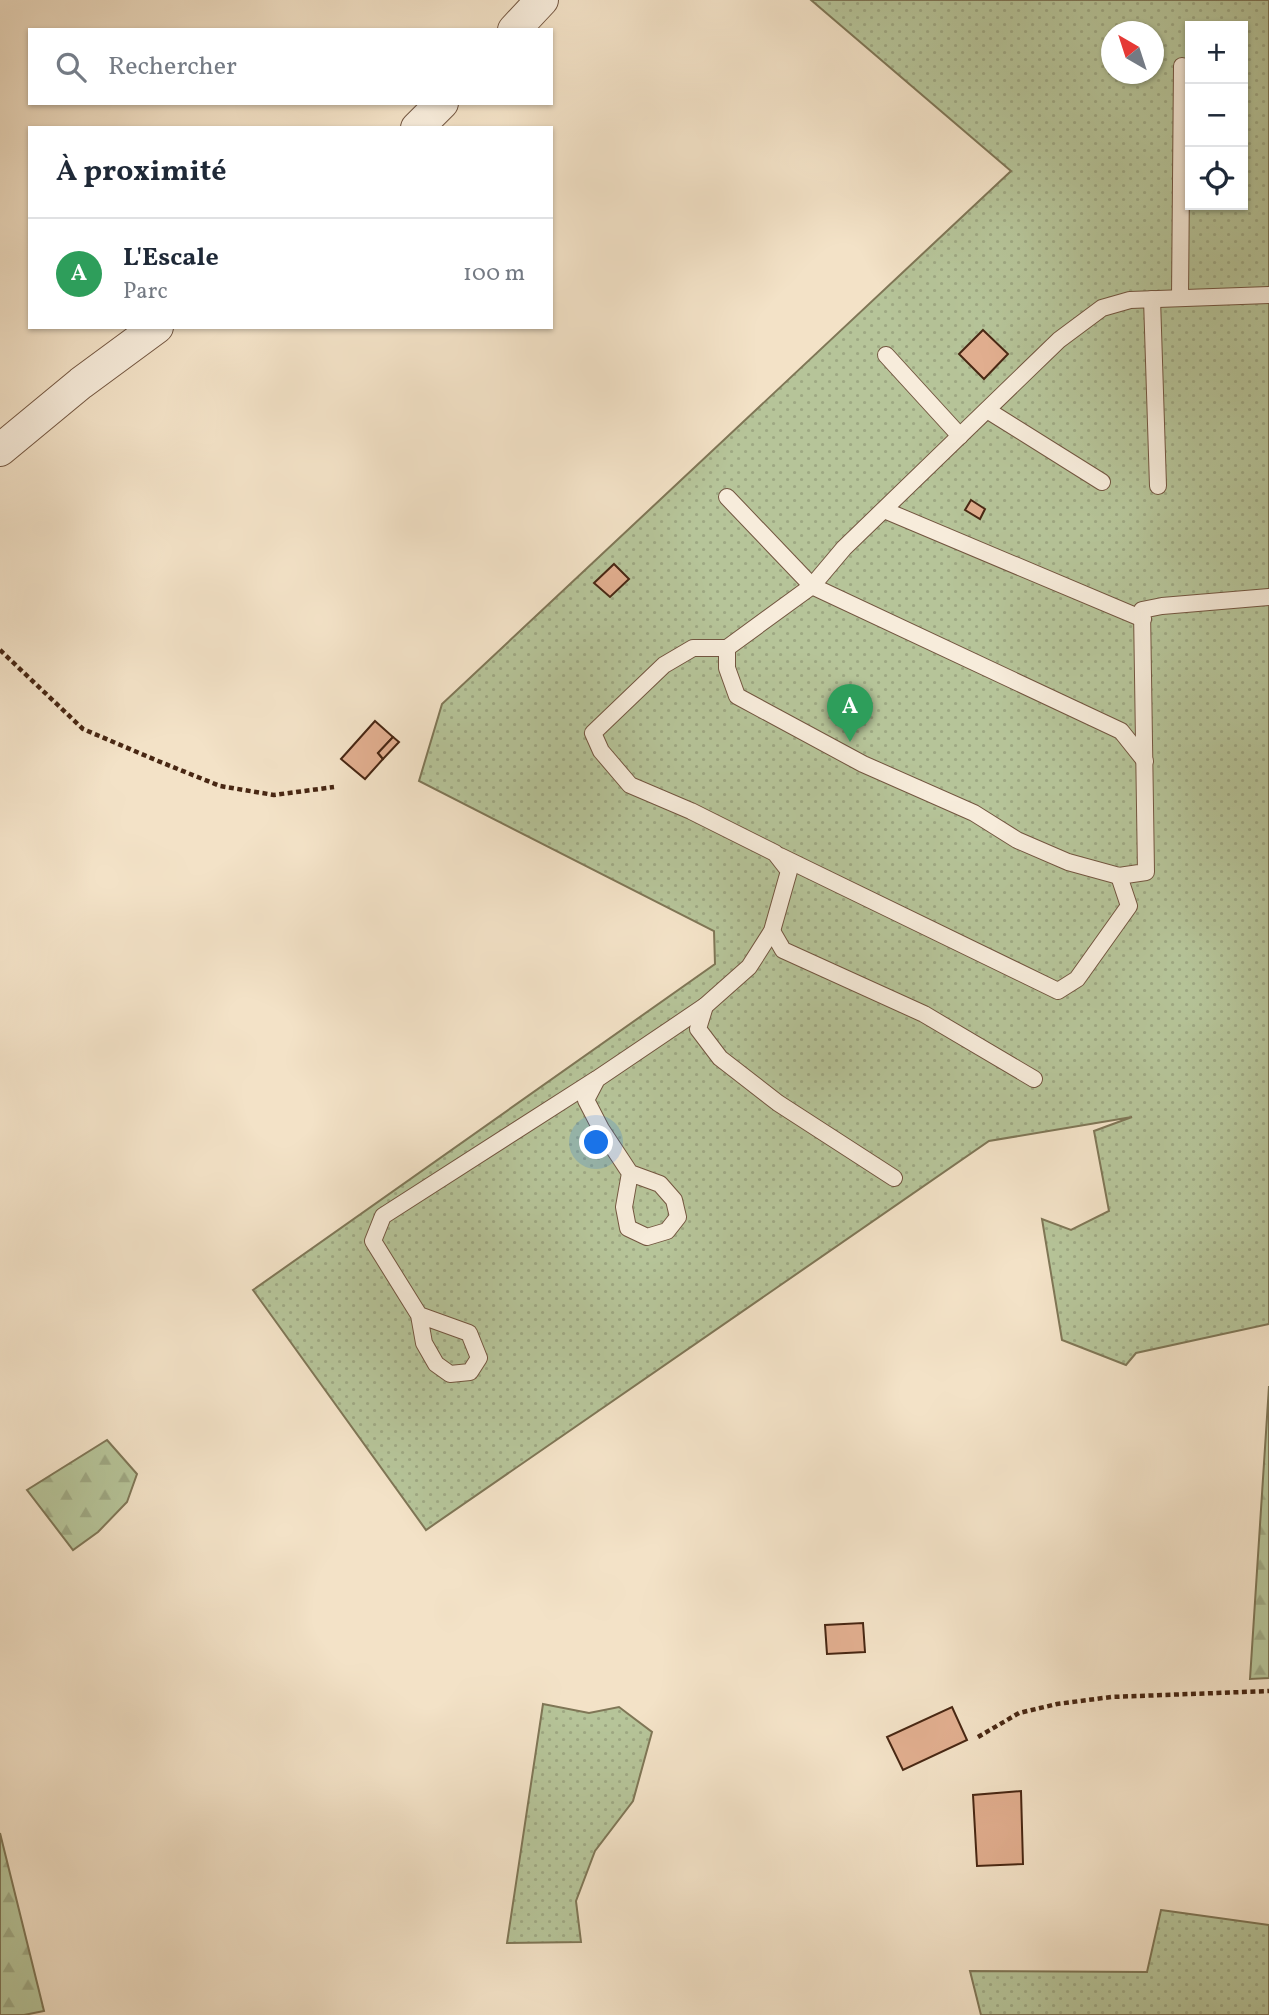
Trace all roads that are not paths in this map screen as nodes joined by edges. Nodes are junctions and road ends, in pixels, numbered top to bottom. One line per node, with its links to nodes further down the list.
1 (542, 0): 2 (street)
2 (516, 28)
3 (1182, 66): 7 (lane)
4 (440, 105): 5 (street)
5 (419, 126)
6 (1269, 295): 7 (lane)
7 (1181, 298): 8 (lane)
8 (1152, 299): 11 (lane); 15 (lane)
9 (154, 329): 13 (street)
10 (886, 355): 12 (lane)
11 (987, 410): 12 (lane); 14 (lane)
12 (960, 436): 17 (lane)
13 (0, 450)
14 (1102, 482)
15 (1158, 486)
16 (727, 497): 18 (lane)
17 (884, 510): 18 (lane); 20 (lane)
18 (812, 586): 21 (lane); 22 (lane)
19 (1269, 597): 20 (lane)
20 (1143, 619): 22 (lane)
21 (727, 648): 23 (lane); 24 (lane)
22 (1144, 761): 24 (lane)
23 (775, 853): 24 (lane); 25 (lane)
24 (1119, 876)
25 (772, 932): 26 (lane); 28 (lane)
26 (705, 1006): 27 (lane); 30 (lane)
27 (597, 1079): 29 (lane); 31 (lane)
28 (1034, 1079)
29 (630, 1173)
30 (894, 1178)
31 (419, 1315)

